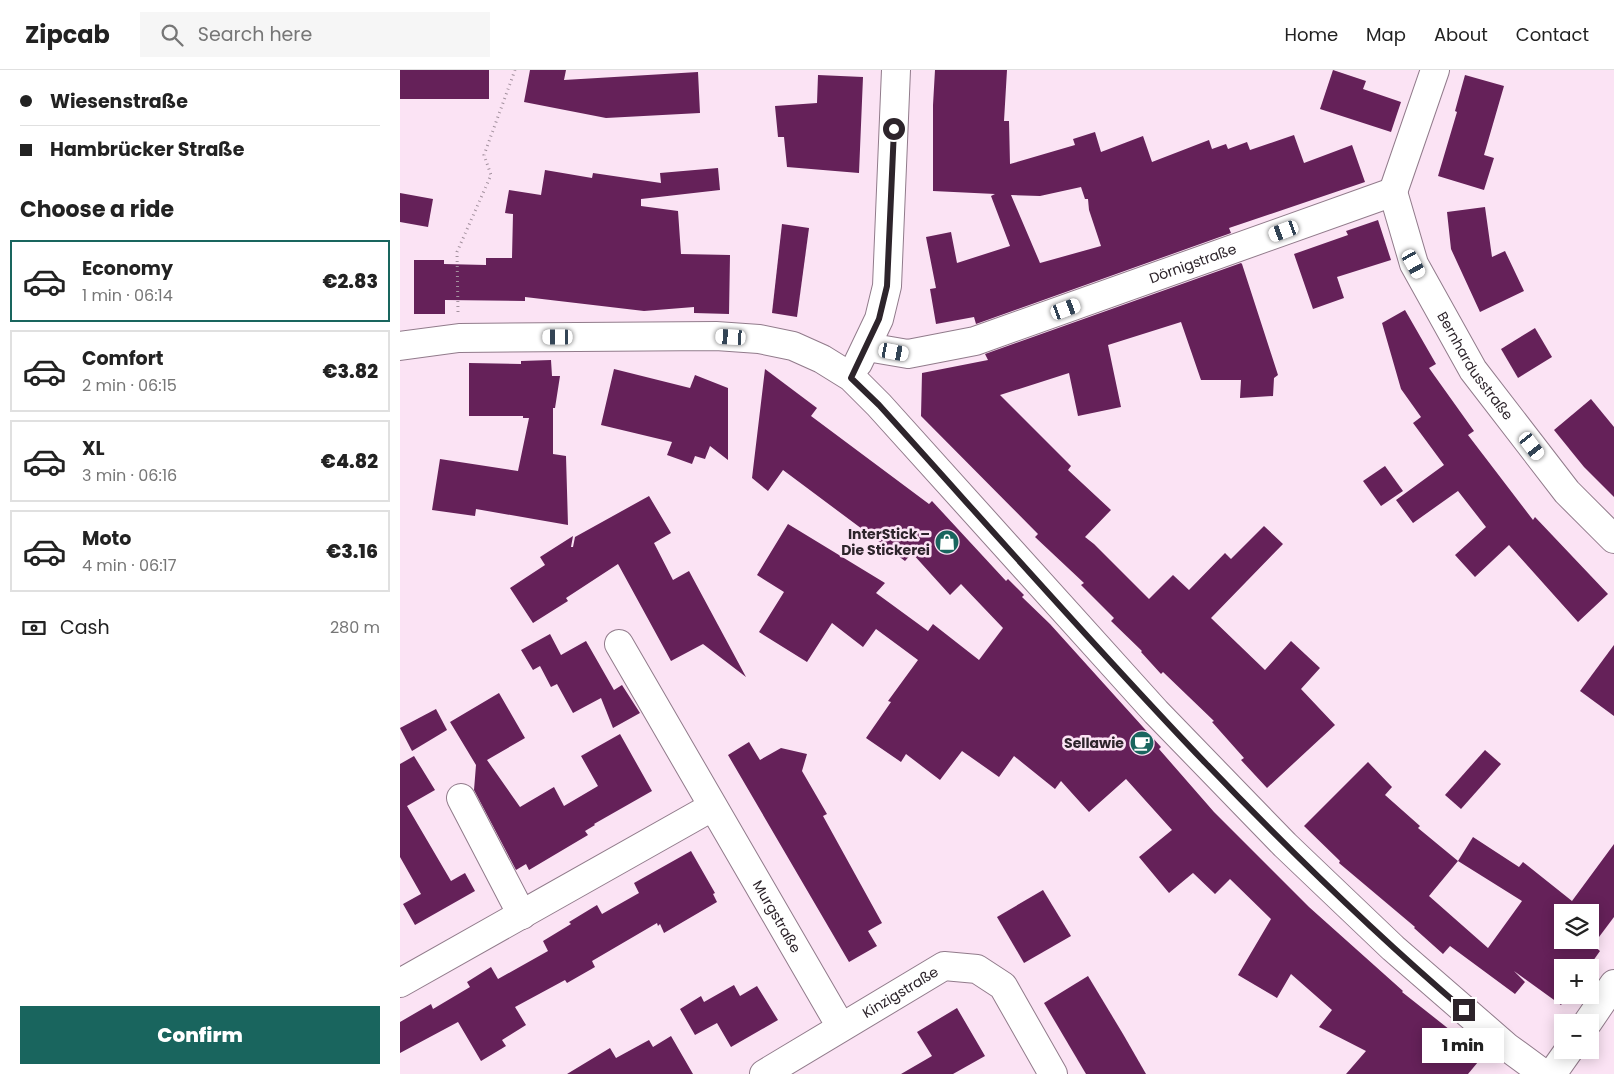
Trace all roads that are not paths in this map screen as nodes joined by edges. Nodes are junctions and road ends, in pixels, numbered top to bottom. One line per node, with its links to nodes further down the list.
1 (896, 70): 5 (street)
2 (1434, 70): 3 (street)
3 (1393, 192): 5 (street, Dörnigstraße); 7 (street, Bernhardusstraße)
4 (400, 346): 6 (street)
5 (867, 347): 6 (street)
6 (851, 378): 20 (street)
7 (1614, 539)
8 (619, 644): 10 (street, Murgstraße)
9 (460, 798): 11 (street)
10 (712, 807): 11 (street); 15 (street, Murgstraße)
11 (522, 915): 12 (street)
12 (400, 983)
13 (1614, 984): 14 (street)
14 (1593, 1014)
15 (841, 1027): 17 (street, Kinzigstraße); 19 (street, Kinzigstraße)
16 (1563, 1059): 21 (street)
17 (796, 1066): 18 (street, Kinzigstraße)
18 (764, 1074)
19 (1053, 1074)
20 (1544, 1074)
21 (1552, 1074)

